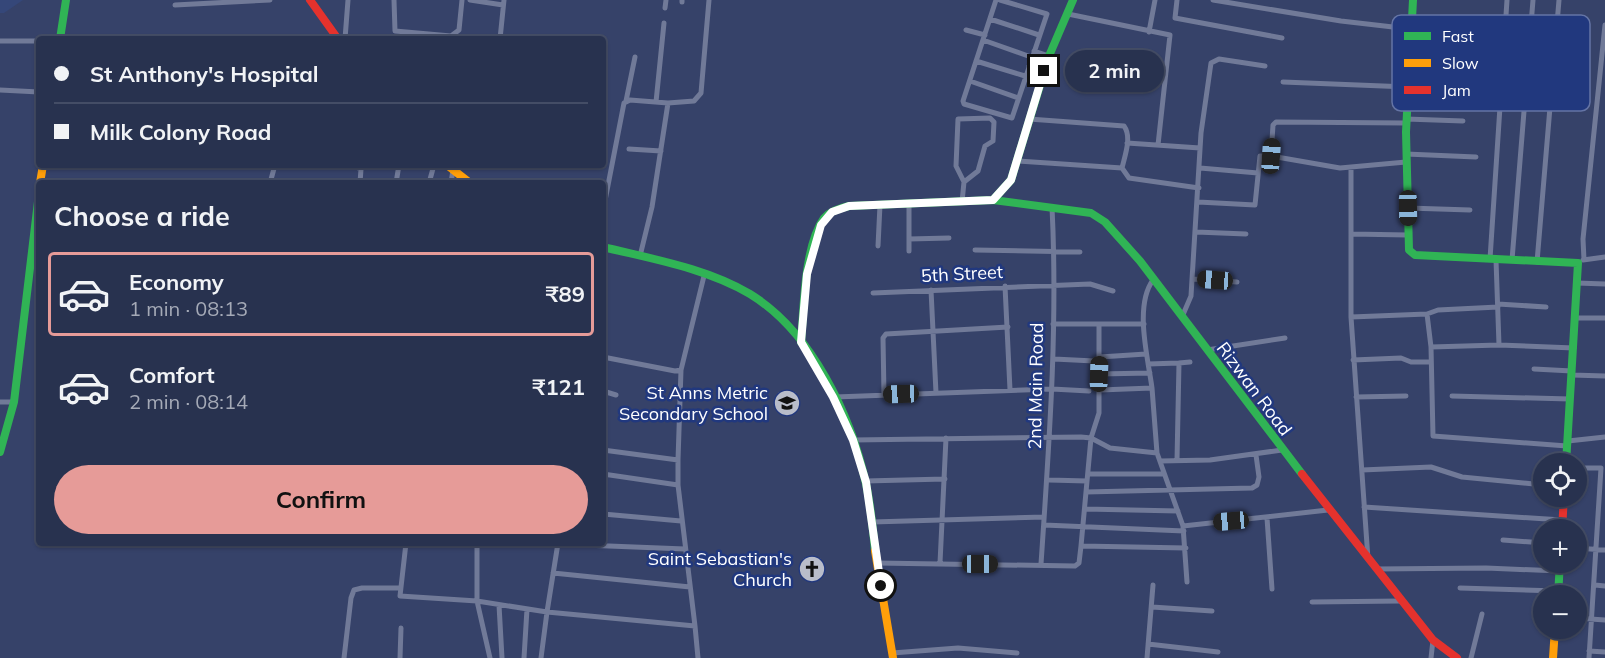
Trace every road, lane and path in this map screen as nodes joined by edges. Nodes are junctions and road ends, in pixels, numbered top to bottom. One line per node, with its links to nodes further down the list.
1 (66, 0): 34 (street)
2 (270, 0): 20 (street)
3 (310, 0): 35 (street)
4 (348, 0): 36 (street)
5 (394, 0): 6 (street)
6 (462, 0)
7 (470, 0): 19 (street)
8 (666, 0): 21 (street)
9 (709, 0): 58 (street)
10 (998, 0): 27 (street); 33 (street)
11 (1073, 0): 22 (street)
12 (1155, 0): 32 (street)
13 (1177, 0): 39 (street)
14 (1213, 0): 30 (street)
15 (1413, 0): 23 (street)
16 (1507, 0): 24 (street)
17 (1533, 0): 25 (street)
18 (1559, 0): 26 (street)
19 (503, 3): 37 (street)
20 (175, 5)
21 (665, 8)
22 (1068, 14): 32 (street); 43 (street)
23 (1413, 15)
24 (1506, 15)
25 (1532, 15)
26 (1558, 15)
27 (990, 19): 33 (street); 38 (street)
28 (664, 23): 57 (street)
29 (1605, 25): 109 (street)
30 (1392, 28)
31 (966, 30): 38 (street)
32 (1149, 32): 67 (street)
33 (1039, 35): 42 (street)
34 (60, 36)
35 (336, 36)
36 (345, 36)
37 (500, 36)
38 (984, 37): 42 (street); 45 (street)
39 (1282, 38)
40 (0, 41): 41 (street)
41 (36, 41)
42 (1033, 54): 43 (street); 46 (street)
43 (1049, 56): 48 (street)
44 (635, 57): 56 (street)
45 (976, 61): 49 (street); 50 (street)
46 (1029, 66): 48 (street); 49 (street)
47 (1265, 66): 68 (street)
48 (1044, 71): 63 (street)
49 (1025, 76): 55 (street)
50 (970, 81): 55 (street); 55 (street)
51 (1283, 82): 52 (street)
52 (1392, 86)
53 (0, 90): 54 (street)
54 (36, 92)
55 (1018, 98)
56 (626, 100): 57 (street); 83 (street)
57 (656, 102): 58 (street)
58 (668, 103): 70 (street)
59 (1407, 111): 64 (street)
60 (1501, 111): 107 (street)
61 (1524, 111): 108 (street)
62 (1550, 111): 110 (street)
63 (1029, 119): 66 (street); 74 (street)
64 (1406, 121): 65 (street); 71 (street); 73 (street)
65 (1463, 121)
66 (1127, 143): 67 (street); 76 (street)
67 (1158, 145): 68 (street)
68 (1200, 148): 77 (street)
69 (629, 149): 70 (street)
70 (661, 151): 105 (street)
71 (1271, 156): 78 (street); 79 (street)
72 (1476, 157): 73 (street)
73 (1406, 158): 78 (street); 90 (street)
74 (1018, 161): 76 (street); 84 (street)
75 (451, 168): 80 (street)
76 (1122, 168): 82 (street)
77 (1200, 168): 79 (street); 82 (street)
78 (1351, 168): 95 (street)
79 (1258, 173): 86 (street)
80 (466, 180)
81 (964, 182): 81 (street); 85 (street)
82 (1199, 188): 86 (street)
83 (606, 194)
84 (993, 200): 85 (street, Rizwan Road); 89 (street, Rizwan Road)
85 (962, 202): 87 (street, Rizwan Road)
86 (1198, 202): 93 (street)
87 (909, 204): 88 (street, Rizwan Road); 98 (street)
88 (880, 205): 99 (street); 135 (street, Rizwan Road)
89 (1053, 207): 102 (street, 2nd Main Road); 113 (street, Rizwan Road)
90 (1408, 208): 91 (street); 96 (street)
91 (1470, 210)
92 (36, 215): 170 (street)
93 (1196, 232): 94 (street); 112 (street)
94 (1246, 234)
95 (1352, 234): 96 (street); 126 (street)
96 (1408, 235): 107 (street)
97 (949, 238): 98 (street)
98 (909, 239): 103 (street)
99 (878, 246)
100 (606, 248): 105 (street)
101 (975, 250): 102 (street)
102 (1054, 250): 104 (street); 117 (street, 2nd Main Road)
103 (909, 251)
104 (1080, 252)
105 (640, 256): 111 (street)
106 (1605, 257): 109 (street)
107 (1493, 259): 108 (street); 122 (street)
108 (1512, 260): 110 (street)
109 (1581, 261): 110 (street); 115 (street)
110 (1537, 262)
111 (704, 276): 135 (street); 150 (street)
112 (1192, 279): 114 (street); 125 (street)
113 (1153, 280): 125 (street, Rizwan Road); 131 (street)
114 (1237, 282)
115 (1576, 283): 116 (street); 127 (street)
116 (1605, 284)
117 (1053, 285): 118 (street, 5th Street); 120 (street, 5th Street); 129 (street, 2nd Main Road)
118 (1005, 286): 119 (street, 5th Street); 132 (street)
119 (931, 291): 121 (street, 5th Street); 133 (street)
120 (1113, 291)
121 (873, 292)
122 (1498, 305): 123 (street); 124 (street); 136 (street)
123 (1546, 307)
124 (1427, 314): 126 (street); 137 (street)
125 (1182, 317): 139 (street, Rizwan Road)
126 (1351, 317): 144 (street)
127 (1575, 318): 128 (street); 138 (street)
128 (1605, 318)
129 (1053, 324): 130 (street); 142 (street, 2nd Main Road)
130 (1099, 324): 131 (street); 143 (street)
131 (1144, 324): 140 (street)
132 (1008, 327): 133 (street); 157 (street)
133 (933, 330): 161 (street); 163 (street)
134 (1285, 338): 139 (street)
135 (801, 342): 166 (street)
136 (1499, 345): 137 (street); 138 (street)
137 (1431, 347): 146 (street)
138 (1574, 348): 152 (street)
139 (1207, 350): 178 (street, Rizwan Road)
140 (1146, 354): 143 (street); 148 (street)
141 (606, 358): 150 (street)
142 (1054, 359): 143 (street); 156 (street, 2nd Main Road)
143 (1097, 359): 153 (street)
144 (1353, 360): 146 (street); 167 (street)
145 (1190, 362): 147 (street)
146 (1431, 362): 176 (street)
147 (1179, 363): 148 (street); 184 (street)
148 (1148, 364): 151 (street)
149 (1534, 369): 152 (street)
150 (681, 370): 183 (street)
151 (1150, 373): 153 (street); 155 (street)
152 (1572, 373): 154 (street); 168 (street)
153 (1099, 374): 158 (street)
154 (1605, 376)
155 (1152, 388): 158 (street); 180 (street)
156 (1052, 389): 157 (street); 159 (street); 171 (street, 2nd Main Road)
157 (1010, 390): 161 (street)
158 (1100, 390): 174 (street)
159 (1089, 391)
160 (606, 393): 162 (street)
161 (936, 393): 163 (street)
162 (616, 395)
163 (884, 395): 166 (street)
164 (1406, 396): 167 (street)
165 (1452, 396): 168 (street)
166 (833, 397): 175 (street)
167 (1356, 397): 188 (street)
168 (1570, 399): 176 (street)
169 (0, 402): 170 (street)
170 (14, 402): 179 (street)
171 (1050, 437): 173 (street); 174 (street); 193 (street, 2nd Main Road)
172 (1605, 437): 176 (street)
173 (946, 438): 175 (street); 192 (street)
174 (1091, 438): 180 (street); 190 (street)
175 (853, 440): 195 (street)
176 (1568, 443): 181 (street)
177 (606, 450): 183 (street)
178 (1282, 450): 182 (street); 202 (street, Rizwan Road)
179 (0, 452)
180 (1157, 453): 185 (street)
181 (1567, 453)
182 (1256, 455): 184 (street); 199 (street)
183 (678, 460): 197 (street)
184 (1177, 460): 185 (street)
185 (1160, 461): 191 (street)
186 (1587, 468): 187 (street)
187 (1603, 468): 205 (street)
188 (1362, 470): 196 (street); 200 (street)
189 (606, 474): 197 (street)
190 (1088, 474): 191 (street); 194 (street)
191 (1164, 474): 199 (street)
192 (945, 479): 195 (street); 209 (street)
193 (1048, 480): 194 (street); 206 (street, 2nd Main Road)
194 (1087, 481): 198 (street)
195 (866, 482): 211 (street)
196 (1533, 484)
197 (678, 485): 210 (street)
198 (1086, 492): 199 (street); 201 (street)
199 (1170, 492): 203 (street)
200 (1364, 507): 208 (street); 227 (street)
201 (1085, 508): 203 (street); 213 (street)
202 (1328, 510): 207 (street); 227 (street, Rizwan Road)
203 (1178, 511): 214 (street)
204 (606, 514): 210 (street)
205 (1602, 514): 225 (street)
206 (1044, 517): 209 (street); 212 (street, 2nd Main Road)
207 (1267, 518): 214 (street); 241 (street)
208 (1547, 519)
209 (943, 520): 211 (street); 229 (street)
210 (681, 521): 223 (street)
211 (872, 522): 228 (street)
212 (1044, 525): 213 (street); 230 (street, 2nd Main Road)
213 (1083, 526): 214 (street); 221 (street)
214 (1183, 529): 222 (street)
215 (1503, 540): 216 (street)
216 (1533, 542)
217 (406, 546): 239 (street)
218 (477, 546): 243 (street)
219 (558, 546): 233 (street)
220 (606, 546): 223 (street)
221 (1081, 546): 222 (street); 230 (street)
222 (1186, 548): 234 (street)
223 (685, 549): 238 (street)
224 (1587, 549): 225 (street)
225 (1597, 549): 226 (street); 236 (street)
226 (1605, 550)
227 (1368, 561): 232 (street, Rizwan Road)
228 (877, 563): 229 (street); 264 (street)
229 (940, 563): 230 (street)
230 (1041, 564)
231 (1533, 567): 232 (street)
232 (1377, 569): 244 (street, Rizwan Road)
233 (553, 573): 238 (street); 250 (street)
234 (1187, 582)
235 (1153, 585): 247 (street)
236 (1595, 585): 237 (street); 253 (street)
237 (1605, 586)
238 (690, 587): 255 (street)
239 (399, 588): 243 (street); 265 (street)
240 (1460, 588): 242 (street)
241 (1272, 590)
242 (1533, 592)
243 (477, 601): 246 (street); 267 (street)
244 (1402, 601): 245 (street); 258 (street, Rizwan Road)
245 (1312, 602)
246 (499, 605): 248 (street); 268 (street)
247 (1152, 607): 249 (street); 259 (street)
248 (527, 609): 250 (street); 269 (street)
249 (1212, 611)
250 (548, 612): 255 (street); 270 (street)
251 (1482, 614): 275 (street)
252 (1587, 619): 253 (street)
253 (1592, 619): 254 (street); 260 (street)
254 (1605, 620)
255 (695, 626): 271 (street)
256 (401, 628): 266 (street)
257 (1554, 639): 276 (street)
258 (1434, 640): 273 (street); 274 (street, Rizwan Road)
259 (1148, 644): 261 (street); 272 (street)
260 (1589, 651): 262 (street); 277 (street)
261 (1218, 652)
262 (1605, 652)
263 (1017, 653): 264 (street)
264 (892, 655)
265 (344, 658)
266 (400, 658)
267 (490, 658)
268 (502, 658)
269 (524, 658)
270 (542, 658)
271 (698, 658)
272 (1147, 658)
273 (1431, 658)
274 (1457, 658)
275 (1471, 658)
276 (1553, 658)
277 (1588, 658)

